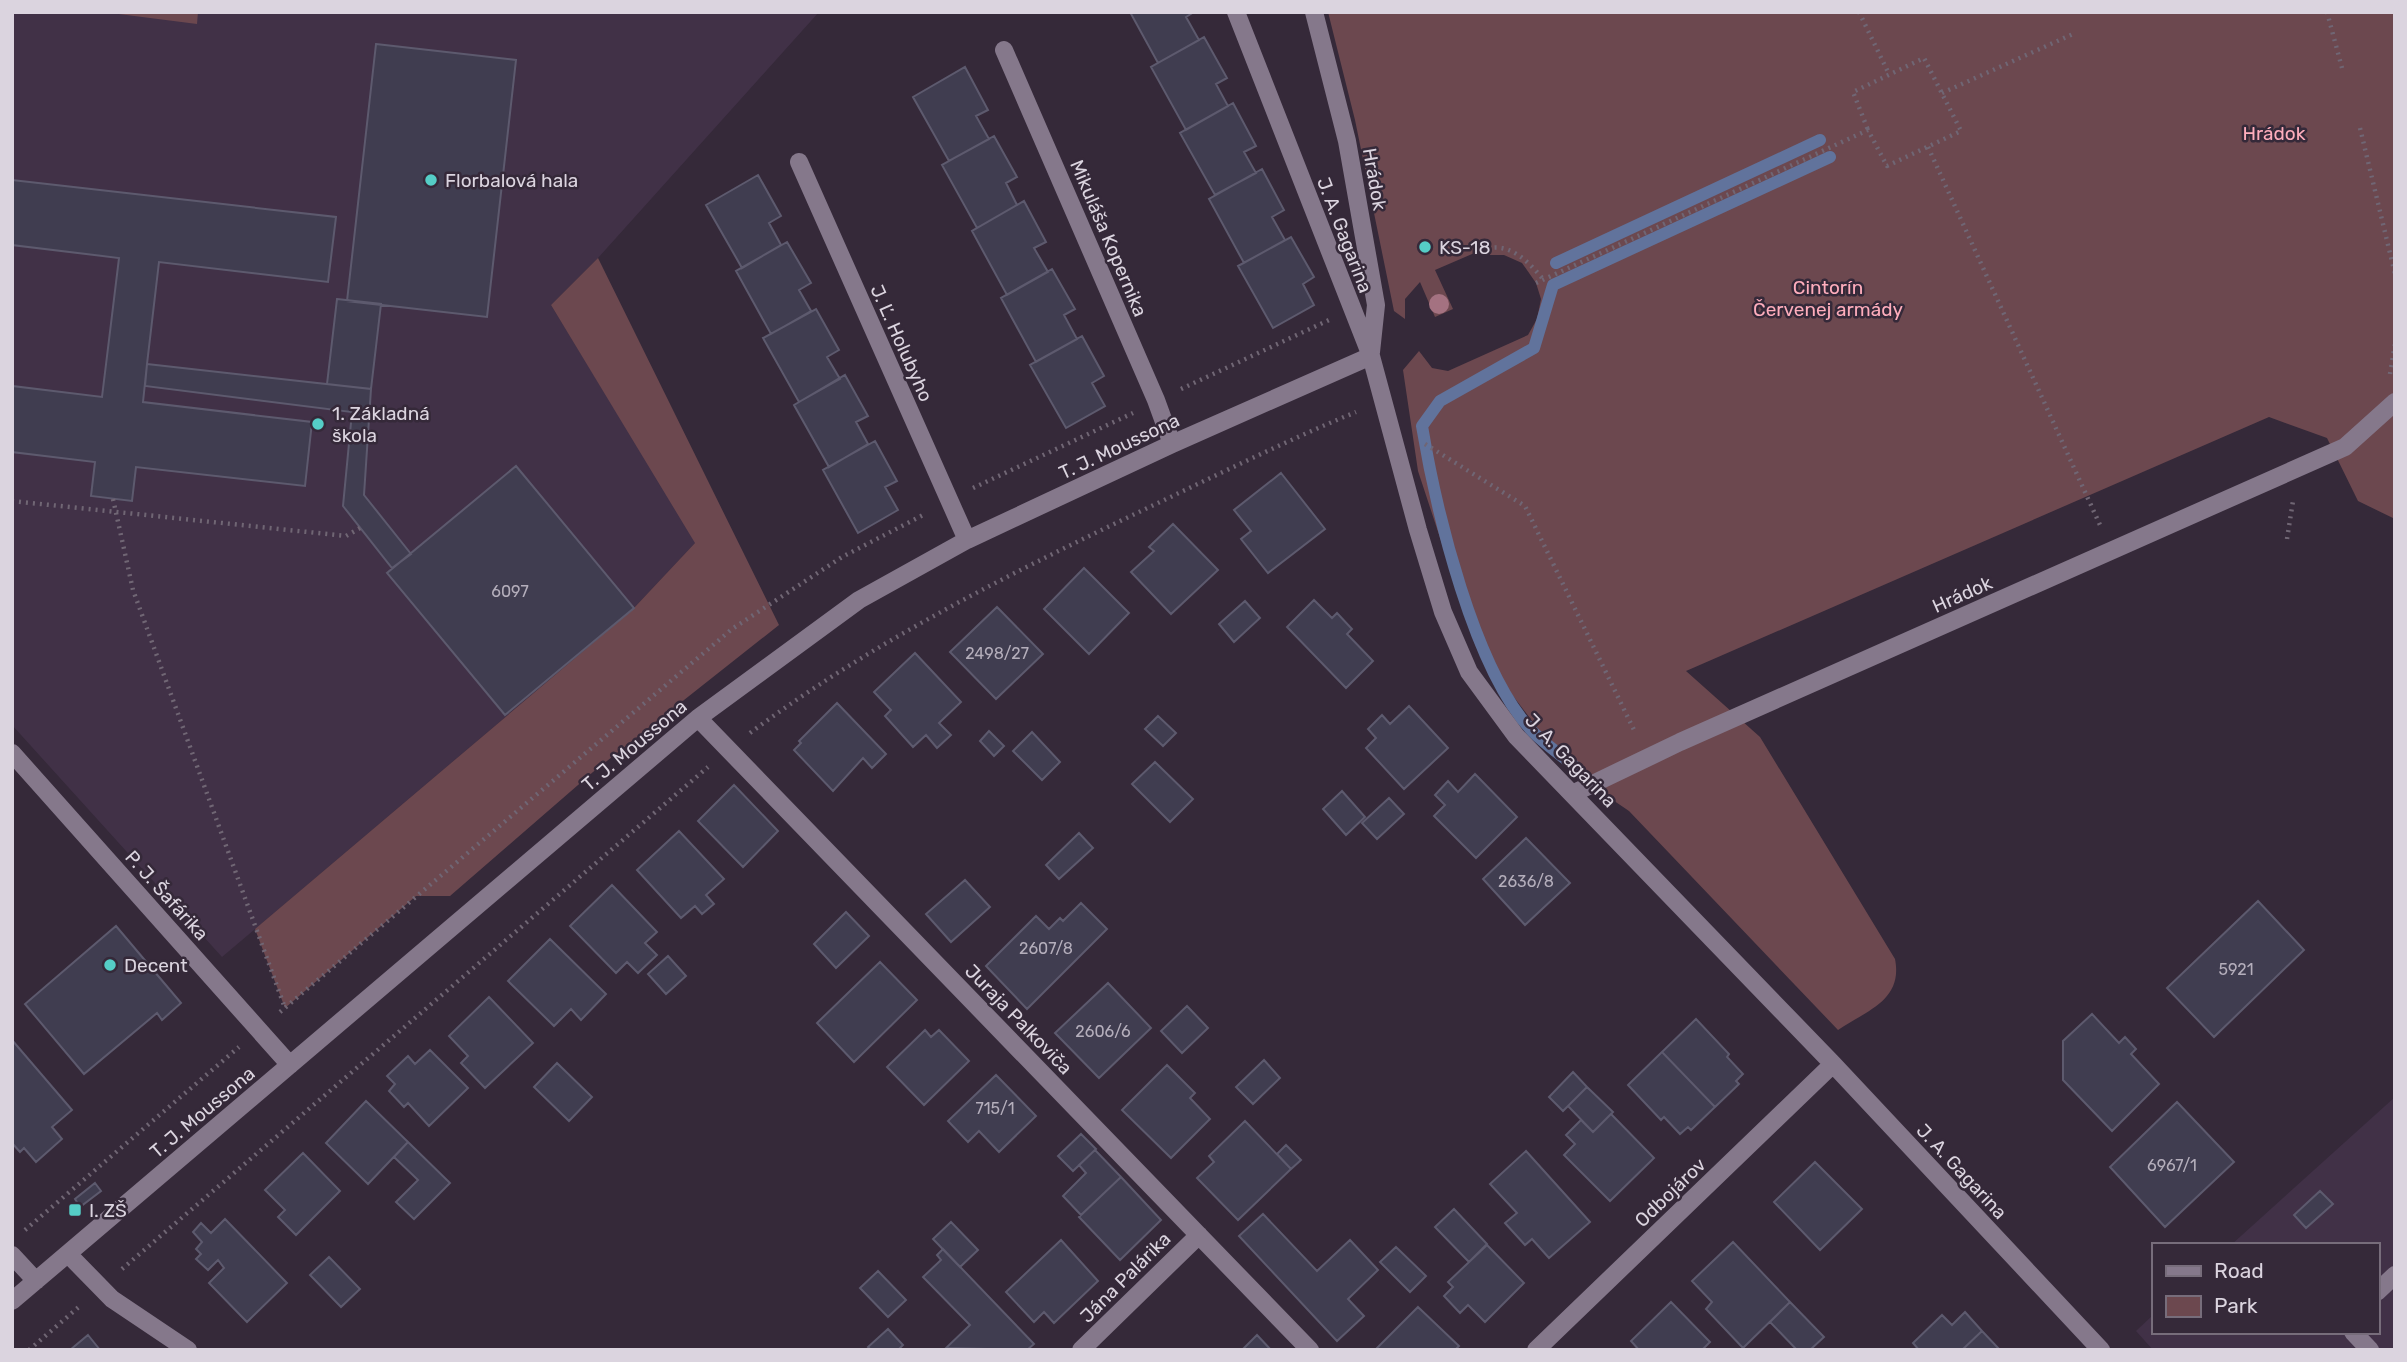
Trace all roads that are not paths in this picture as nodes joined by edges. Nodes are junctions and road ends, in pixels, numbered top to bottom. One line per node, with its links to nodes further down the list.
1 (1236, 12): 5 (street, J. A. Gagarina)
2 (1314, 12): 5 (street, Hrádok)
3 (1004, 50): 7 (street, Mikuláša Kopernika)
4 (799, 162): 8 (street, J. Ľ. Holubyho)
5 (1371, 356): 7 (street, T. J. Moussona); 11 (street, J. A. Gagarina)
6 (2395, 402): 11 (street, Hrádok)
7 (1172, 444): 8 (street, T. J. Moussona)
8 (967, 540): 9 (street, T. J. Moussona)
9 (698, 718): 13 (street, T. J. Moussona); 14 (street, Juraja Palkoviča)
10 (12, 753): 13 (street, P. J. Šafárika)
11 (1574, 793): 12 (street, J. A. Gagarina)
12 (1833, 1064): 25 (street, Odbojárov); 26 (street, J. A. Gagarina)
13 (290, 1065): 15 (street, T. J. Moussona)
14 (1199, 1235): 23 (street, Jána Palárika); 24 (street, Juraja Palkoviča)
15 (68, 1254): 18 (street, T. J. Moussona); 22 (street)
16 (12, 1255): 18 (street)
17 (2395, 1275): 19 (street)
18 (36, 1281): 20 (street, T. J. Moussona)
19 (2379, 1290)
20 (12, 1301)
21 (2355, 1334): 27 (street)
22 (188, 1350)
23 (1081, 1350)
24 (1310, 1350)
25 (1536, 1350)
26 (2101, 1350)
27 (2370, 1350)

